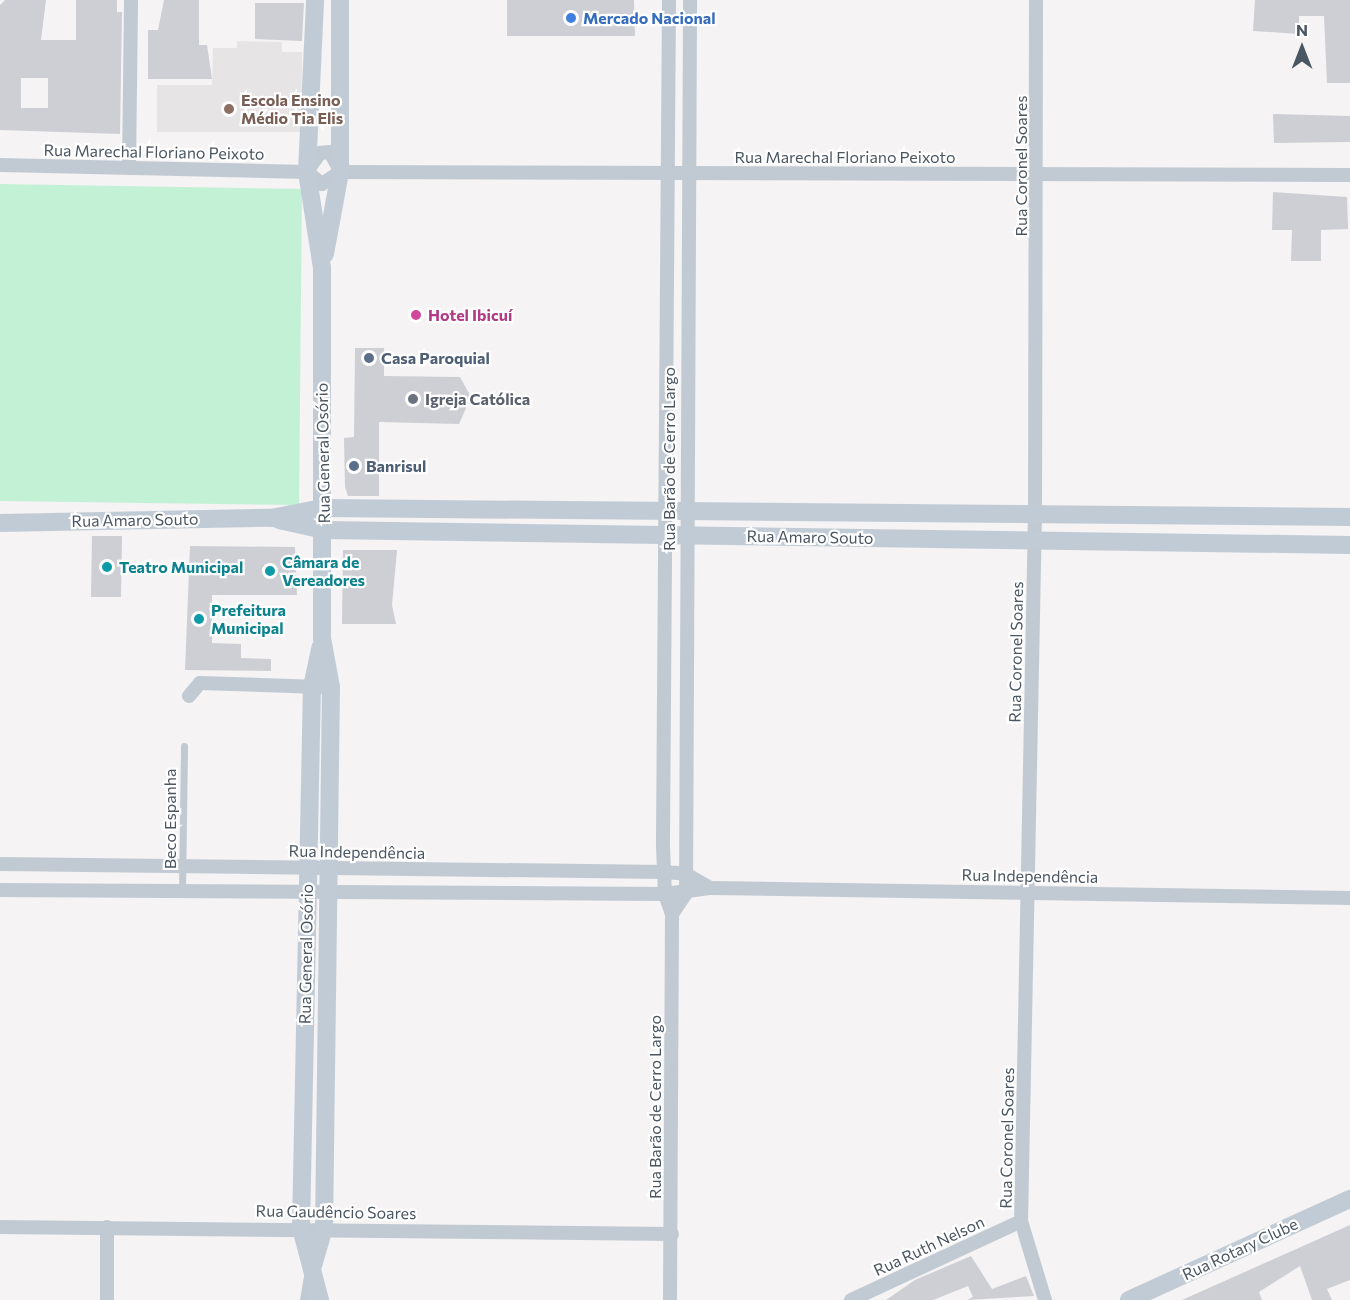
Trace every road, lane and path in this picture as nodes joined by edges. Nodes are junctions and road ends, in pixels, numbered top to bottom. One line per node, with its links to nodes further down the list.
1 (131, 0): 9 (street)
2 (315, 0): 10 (street, Rua General Osório)
3 (340, 0): 11 (street, Rua General Osório)
4 (669, 0): 5 (street); 12 (street, Rua Barão de Cerro Largo)
5 (676, 0)
6 (690, 0): 13 (street, Rua Barão de Cerro Largo)
7 (1036, 0): 14 (street, Rua Coronel Soares)
8 (0, 165): 9 (street, Rua Marechal Floriano Peixoto)
9 (129, 168): 10 (street, Rua Marechal Floriano Peixoto)
10 (307, 172): 11 (street, Rua Marechal Floriano Peixoto); 11 (street); 16 (street, Rua General Osório)
11 (340, 172): 12 (street, Rua Marechal Floriano Peixoto); 16 (street, Rua General Osório)
12 (669, 173): 13 (street, Rua Marechal Floriano Peixoto); 17 (street, Rua Barão de Cerro Largo)
13 (688, 173): 14 (street, Rua Marechal Floriano Peixoto); 18 (street, Rua Barão de Cerro Largo)
14 (1038, 174): 15 (street, Rua Marechal Floriano Peixoto); 22 (street, Rua Coronel Soares)
15 (1350, 175)
16 (322, 268): 19 (street, Rua General Osório)
17 (667, 293): 18 (street); 20 (street, Rua Barão de Cerro Largo)
18 (687, 293): 21 (street, Rua Barão de Cerro Largo)
19 (322, 508): 20 (street, Rua Amaro Souto); 23 (street, Rua Amaro Souto); 26 (street, Rua General Osório)
20 (665, 511): 21 (street, Rua Amaro Souto); 27 (street, Rua Barão de Cerro Largo)
21 (684, 511): 22 (street, Rua Amaro Souto); 28 (street, Rua Barão de Cerro Largo)
22 (1035, 514): 24 (street, Rua Amaro Souto); 29 (street, Rua Coronel Soares)
23 (271, 518): 25 (street, Rua Amaro Souto); 26 (street, Rua Amaro Souto)
24 (1350, 518)
25 (0, 523)
26 (324, 530): 27 (street, Rua Amaro Souto); 31 (street, Rua General Osório)
27 (666, 534): 28 (street, Rua Amaro Souto); 33 (street, Rua Barão de Cerro Largo)
28 (684, 534): 29 (street, Rua Amaro Souto); 32 (street, Rua Barão de Cerro Largo)
29 (1033, 540): 30 (street, Rua Amaro Souto); 50 (street, Rua Coronel Soares)
30 (1350, 544)
31 (322, 638): 34 (street, Rua General Osório); 35 (street, Rua General Osório)
32 (684, 646): 33 (street); 39 (street, Rua Barão de Cerro Largo)
33 (665, 647): 38 (street, Rua Barão de Cerro Largo)
34 (312, 687): 35 (street); 36 (street); 42 (street, Rua General Osório)
35 (331, 687): 43 (street, Rua General Osório)
36 (189, 696)
37 (184, 746): 41 (lane, Beco Espanha)
38 (663, 811): 39 (street); 45 (street, Rua Barão de Cerro Largo)
39 (684, 811): 46 (street, Rua Barão de Cerro Largo)
40 (0, 864): 41 (street, Rua Independência)
41 (183, 866): 42 (street, Rua Independência); 49 (lane, Beco Espanha)
42 (308, 868): 43 (street, Rua Independência); 51 (street, Rua General Osório)
43 (329, 868): 44 (street, Rua Independência); 52 (street, Rua General Osório)
44 (448, 869): 45 (street, Rua Independência); 53 (street)
45 (664, 872): 46 (street, Rua Independência); 54 (street, Rua Barão de Cerro Largo)
46 (686, 874): 47 (street, Rua Independência); 55 (street, Rua Barão de Cerro Largo)
47 (710, 888): 50 (street, Rua Independência); 55 (street, Rua Independência)
48 (0, 890): 49 (street, Rua Independência)
49 (182, 892): 51 (street, Rua Independência)
50 (1030, 893): 56 (street, Rua Independência); 61 (street, Rua Coronel Soares)
51 (308, 894): 52 (street, Rua Independência); 59 (street, Rua General Osório)
52 (329, 894): 53 (street, Rua Independência); 58 (street, Rua General Osório)
53 (448, 894): 54 (street, Rua Independência)
54 (665, 894): 55 (street, Rua Independência); 57 (street, Rua Barão de Cerro Largo)
55 (687, 894): 57 (street)
56 (1350, 898)
57 (672, 914): 66 (street, Rua Barão de Cerro Largo)
58 (326, 1114): 59 (street); 65 (street, Rua General Osório)
59 (303, 1116): 64 (street, Rua General Osório)
60 (1350, 1199): 74 (street, Rua Rotary Clube)
61 (1021, 1221): 72 (street, Rua Ruth Nelson); 73 (street, Rua Coronel Soares)
62 (0, 1227): 63 (street, Rua Gaudêncio Soares)
63 (107, 1227): 64 (street, Rua Gaudêncio Soares); 68 (street)
64 (301, 1228): 65 (street, Rua Gaudêncio Soares); 67 (street, Rua General Osório)
65 (324, 1228): 66 (street, Rua Gaudêncio Soares); 67 (street, Rua General Osório)
66 (672, 1234): 71 (street, Rua Barão de Cerro Largo)
67 (312, 1269): 69 (street, Rua General Osório); 70 (street)
68 (107, 1300)
69 (307, 1300)
70 (320, 1300)
71 (670, 1300)
72 (851, 1300)
73 (1045, 1300)
74 (1129, 1300)

